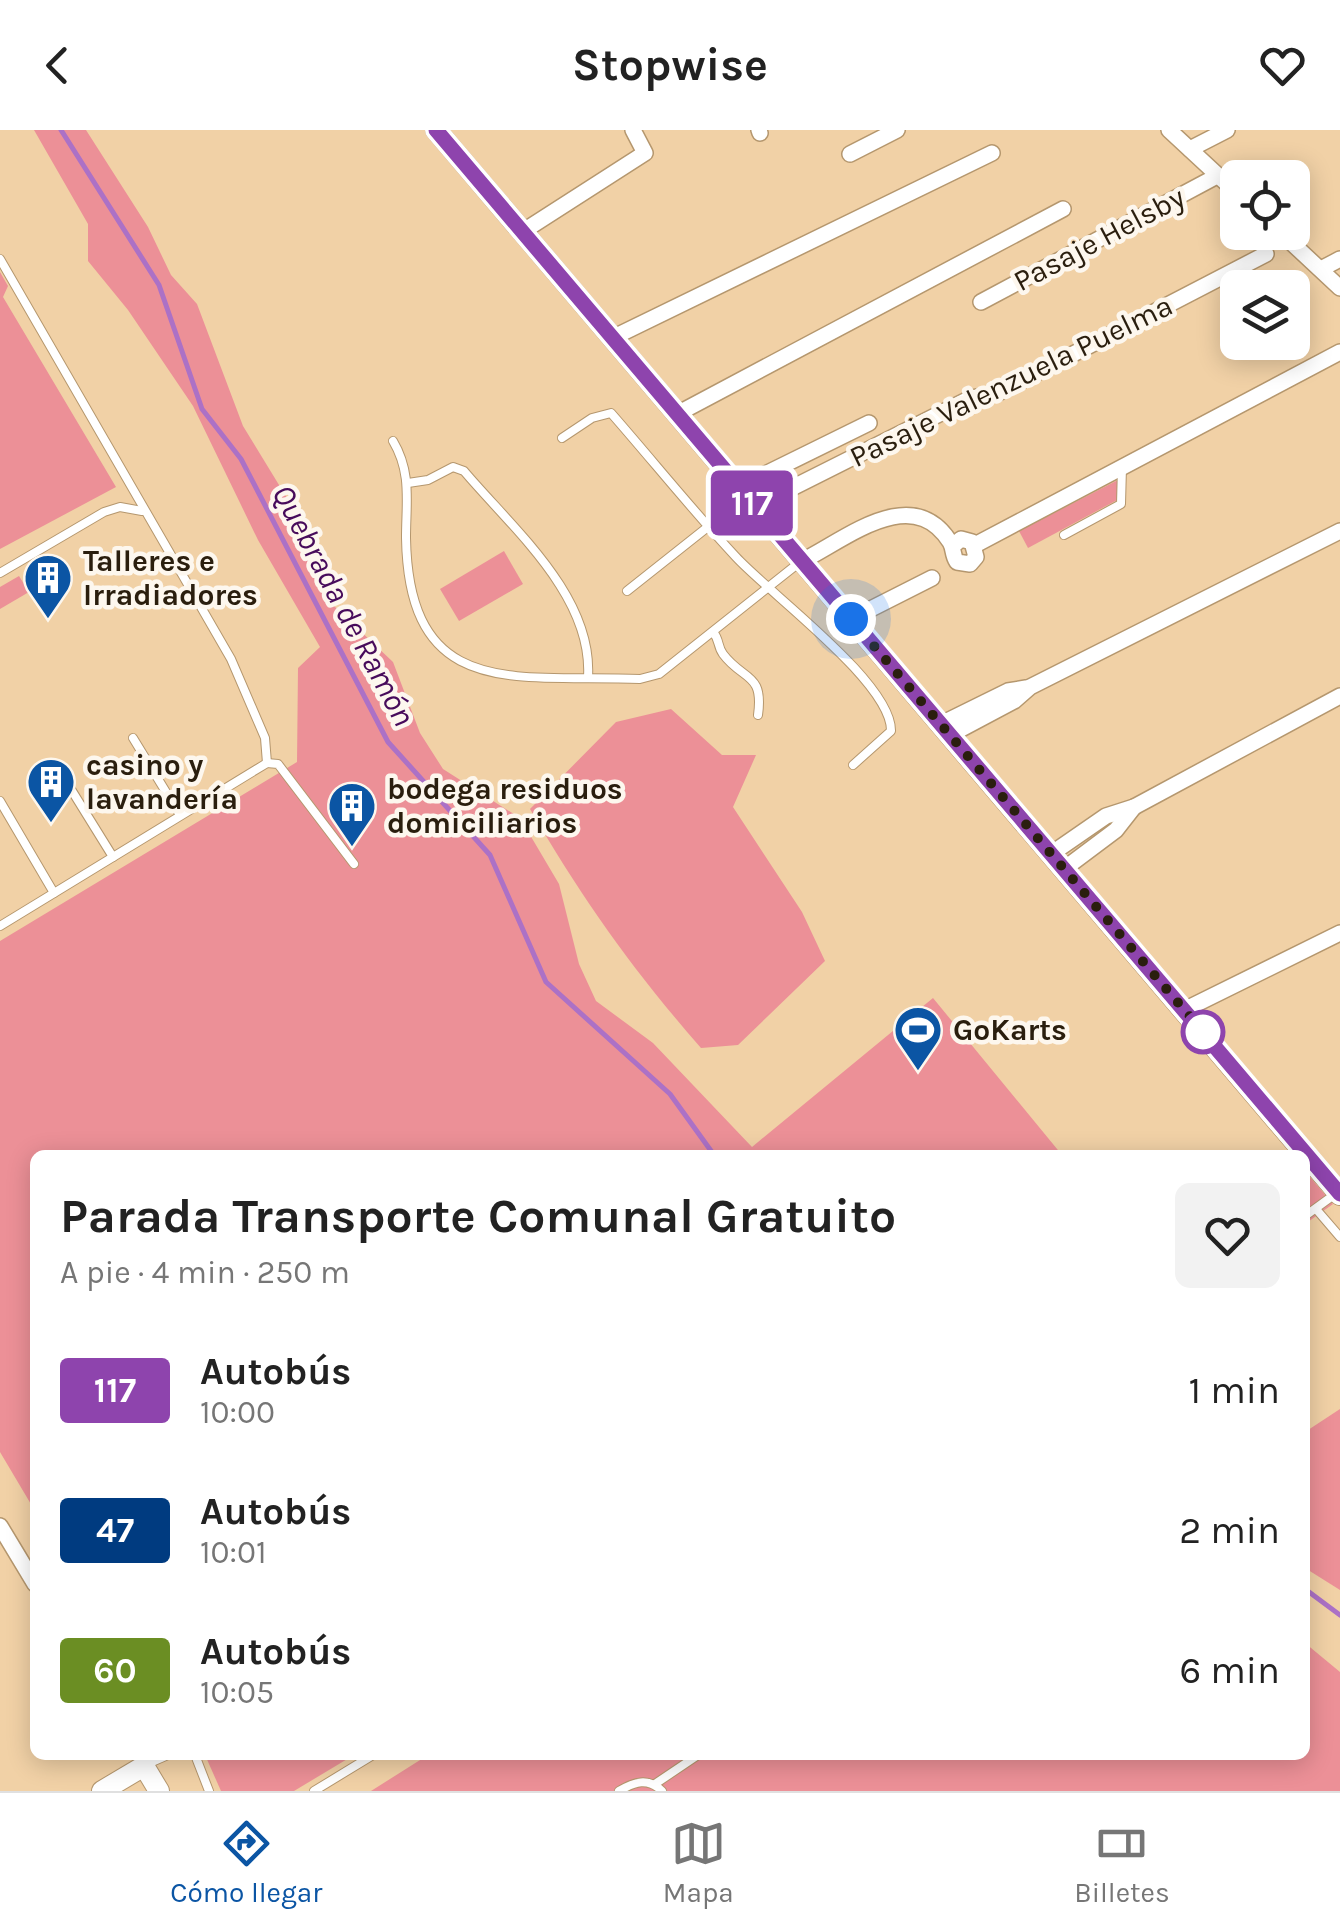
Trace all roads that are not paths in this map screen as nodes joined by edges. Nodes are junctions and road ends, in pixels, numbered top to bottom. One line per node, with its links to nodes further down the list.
1 (436, 130): 12 (street)
2 (633, 130): 12 (street)
3 (897, 130): 8 (street)
4 (1169, 130): 6 (street)
5 (1227, 130): 6 (street)
6 (1190, 149): 9 (street)
7 (992, 153): 20 (street)
8 (850, 154)
9 (1217, 176): 10 (street); 19 (street, Pasaje Helsby)
10 (1220, 179)
11 (1063, 209): 22 (street)
12 (522, 232): 20 (street)
13 (1300, 250): 17 (street)
14 (1266, 254): 29 (street, Pasaje Valenzuela Puelma)
15 (0, 259): 30 (lane)
16 (1340, 259): 17 (street)
17 (1321, 269): 18 (street)
18 (1340, 288)
19 (980, 302)
20 (612, 338): 22 (street)
21 (1340, 352): 26 (street)
22 (677, 414): 28 (street)
23 (869, 423): 28 (street, Pasaje Valenzuela Puelma)
24 (562, 438): 31 (lane)
25 (393, 441): 27 (lane)
26 (1122, 467): 33 (lane); 34 (street)
27 (408, 483): 41 (lane); 41 (lane)
28 (739, 487): 29 (street)
29 (756, 506): 34 (street)
30 (142, 511): 35 (lane); 46 (lane)
31 (709, 526): 37 (lane); 38 (lane)
32 (1340, 531): 44 (street)
33 (1064, 535)
34 (802, 561): 37 (lane); 39 (street)
35 (0, 572)
36 (932, 578): 39 (street)
37 (765, 587): 40 (lane); 47 (lane)
38 (627, 591)
39 (851, 619): 44 (street)
40 (712, 632): 41 (lane); 43 (lane)
41 (588, 677)
42 (1340, 696): 52 (street)
43 (758, 715)
44 (945, 730): 52 (street)
45 (133, 738): 50 (lane)
46 (268, 762): 50 (lane); 53 (lane)
47 (853, 765)
48 (64, 778): 51 (lane)
49 (0, 801): 54 (lane)
50 (180, 815): 51 (lane)
51 (112, 857): 54 (lane)
52 (1057, 862): 57 (street)
53 (354, 864)
54 (54, 894): 55 (lane)
55 (0, 926)
56 (1340, 933): 57 (street)
57 (1184, 1010): 58 (street)
58 (1305, 1150)
59 (1310, 1156): 60 (street)
60 (1338, 1188): 61 (lane)
61 (1316, 1209): 62 (lane); 63 (lane)
62 (1310, 1213)
63 (1340, 1237)
64 (0, 1526): 65 (street)
65 (30, 1576)
66 (141, 1760): 71 (street); 72 (street)
67 (197, 1760): 73 (lane)
68 (364, 1760): 74 (lane)
69 (692, 1760): 70 (lane)
70 (658, 1787): 75 (lane)
71 (102, 1791)
72 (159, 1791)
73 (209, 1791)
74 (314, 1791)
75 (619, 1791)

